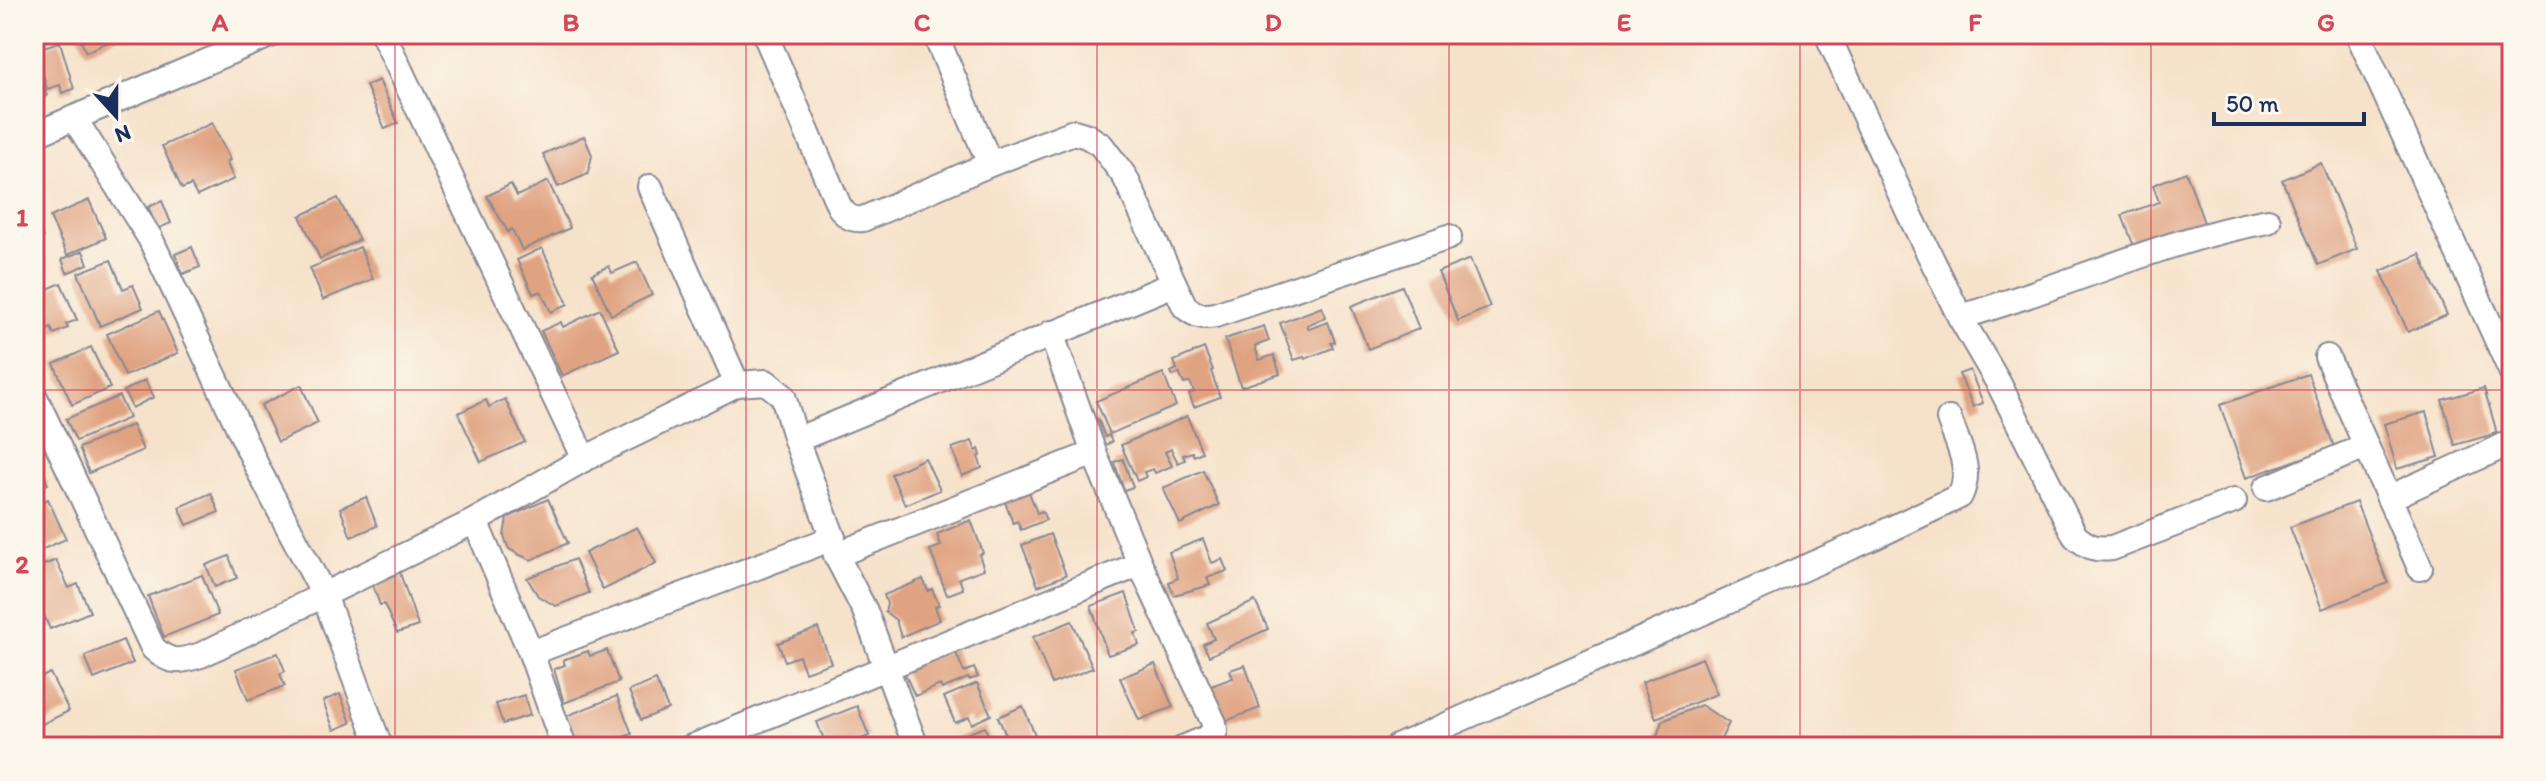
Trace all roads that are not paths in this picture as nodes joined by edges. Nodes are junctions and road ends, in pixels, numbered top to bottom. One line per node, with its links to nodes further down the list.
1 (272, 34): 7 (street)
2 (383, 34): 25 (street)
3 (935, 34): 9 (street)
4 (1827, 34): 14 (street)
5 (2358, 34): 17 (street)
6 (769, 35): 9 (street)
7 (74, 118): 8 (street); 33 (street)
8 (34, 135)
9 (990, 164): 13 (street)
10 (650, 187): 18 (street)
11 (2268, 221): 14 (street)
12 (1449, 237): 13 (street)
13 (1174, 284): 15 (street)
14 (1960, 317): 28 (street)
15 (1051, 333): 21 (street); 24 (street)
16 (2327, 357): 23 (street)
17 (2512, 373)
18 (737, 384): 21 (street); 25 (street)
19 (34, 395): 33 (street)
20 (1949, 419): 41 (street)
21 (796, 440): 30 (street)
22 (2512, 442): 27 (street)
23 (2366, 446): 26 (street); 27 (street)
24 (1094, 453): 30 (street); 31 (street)
25 (584, 459): 29 (street)
26 (2266, 488)
27 (2389, 498): 32 (street)
28 (2234, 501)
29 (475, 521): 33 (street); 34 (street)
30 (835, 546): 34 (street); 35 (street)
31 (1140, 564): 35 (street); 40 (street)
32 (2420, 568)
33 (324, 595): 36 (street)
34 (531, 653): 37 (street)
35 (885, 669): 38 (street); 39 (street)
36 (380, 747)
37 (564, 747)
38 (692, 747)
39 (916, 747)
40 (1185, 747)
41 (1397, 747)

